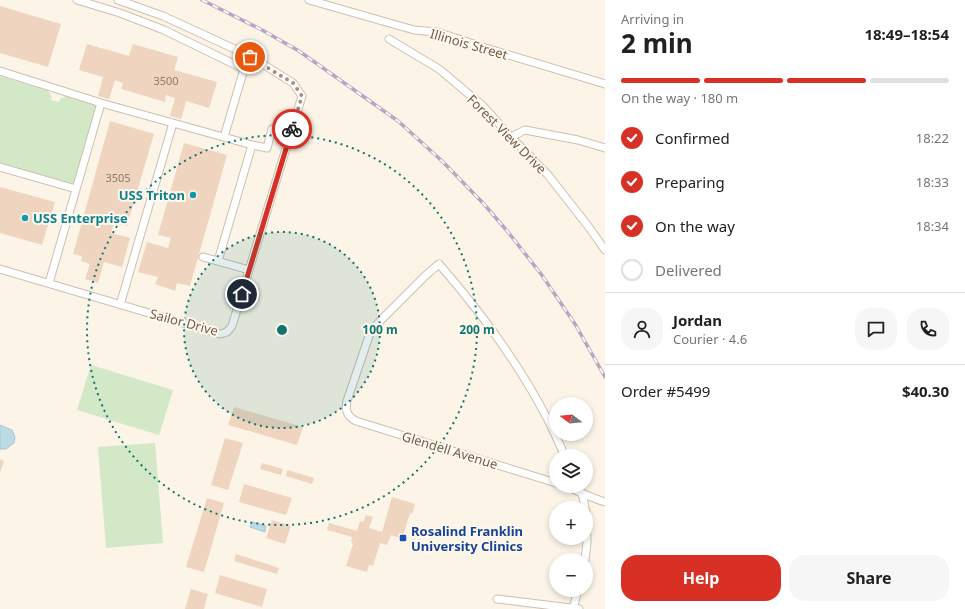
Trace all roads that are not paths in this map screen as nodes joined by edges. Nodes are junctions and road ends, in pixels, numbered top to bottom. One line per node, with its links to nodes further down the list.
1 (77, 0): 11 (street)
2 (118, 0): 20 (street, Sailor Drive)
3 (309, 0): 6 (street, Illinois Street)
4 (389, 39): 10 (street, Forest View Drive)
5 (0, 71): 7 (street)
6 (605, 84)
7 (101, 102): 8 (street); 15 (street)
8 (174, 123): 11 (street); 22 (street)
9 (272, 129): 12 (street)
10 (511, 137): 13 (street); 16 (street, Forest View Drive)
11 (224, 138): 12 (street)
12 (252, 145): 18 (street)
13 (605, 148)
14 (0, 167): 15 (street)
15 (76, 189): 21 (street)
16 (605, 250)
17 (203, 257): 18 (street)
18 (218, 261): 20 (street)
19 (0, 269): 21 (street, Sailor Drive)
20 (249, 270): 22 (street, Sailor Drive)
21 (49, 283): 22 (street, Sailor Drive)
22 (120, 305)
23 (562, 449): 24 (street, Glendell Avenue)
24 (549, 481)
25 (585, 493): 26 (street)
26 (605, 502)
27 (577, 597): 29 (street)
28 (497, 599): 29 (street)
29 (575, 609)

